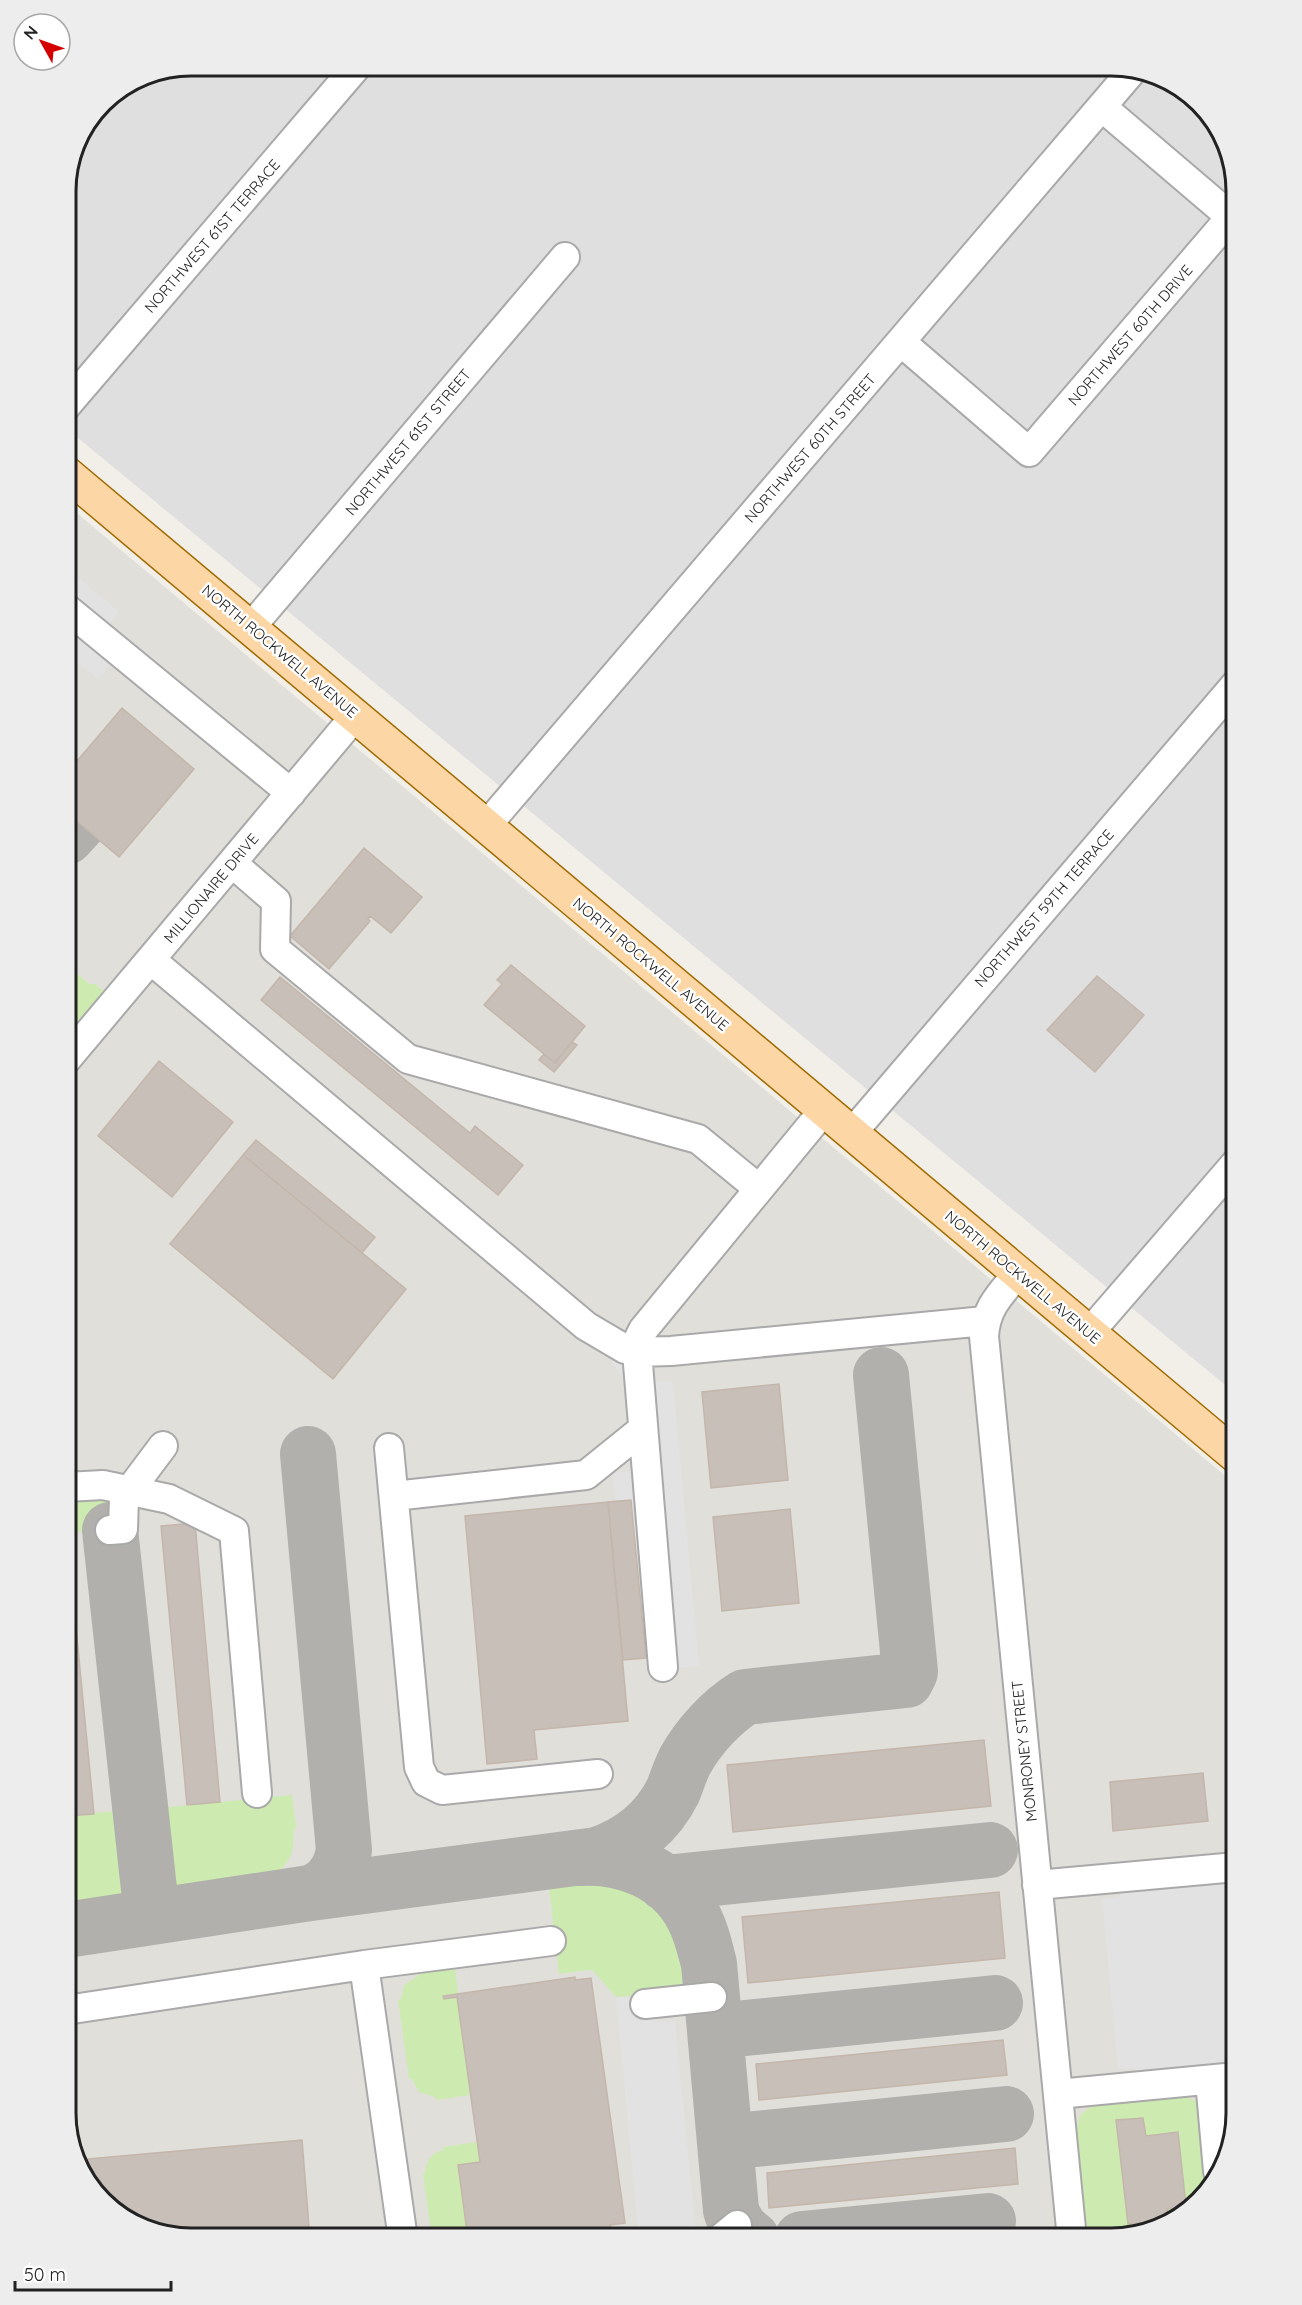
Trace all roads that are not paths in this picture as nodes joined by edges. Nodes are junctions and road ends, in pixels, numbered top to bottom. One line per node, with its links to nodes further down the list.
1 (348, 76): 8 (street, NORTHWEST 61ST TERRACE)
2 (1126, 78): 3 (street, NORTHWEST 60TH STREET)
3 (1102, 107): 4 (street, NORTHWEST 60TH DRIVE); 7 (street, NORTHWEST 60TH STREET)
4 (1226, 214)
5 (1226, 222): 7 (street, NORTHWEST 60TH DRIVE)
6 (565, 257): 11 (street, NORTHWEST 61ST STREET)
7 (901, 342): 15 (street, NORTHWEST 60TH STREET)
8 (77, 393)
9 (77, 482): 11 (main road, NORTH ROCKWELL AVENUE)
10 (77, 617): 14 (street)
11 (251, 627): 13 (main road, NORTH ROCKWELL AVENUE)
12 (1226, 696): 20 (street, NORTHWEST 59TH TERRACE)
13 (356, 715): 14 (street, MILLIONAIRE DRIVE); 15 (main road, NORTH ROCKWELL AVENUE)
14 (291, 793): 16 (street, MILLIONAIRE DRIVE)
15 (487, 825): 19 (main road, NORTH ROCKWELL AVENUE)
16 (232, 863): 17 (street, MILLIONAIRE DRIVE); 22 (street)
17 (151, 960): 18 (street, MILLIONAIRE DRIVE); 26 (street)
18 (77, 1048)
19 (824, 1110): 20 (main road, NORTH ROCKWELL AVENUE); 22 (street)
20 (852, 1133): 23 (main road, NORTH ROCKWELL AVENUE)
21 (1226, 1174): 25 (street)
22 (759, 1189): 26 (street)
23 (1018, 1273): 24 (street); 25 (main road, NORTH ROCKWELL AVENUE)
24 (985, 1322): 26 (street); 39 (street, MONRONEY STREET)
25 (1089, 1333): 30 (main road, NORTH ROCKWELL AVENUE)
26 (637, 1352): 27 (street)
27 (643, 1429): 33 (street); 35 (street)
28 (164, 1446): 32 (street)
29 (389, 1448): 33 (street)
30 (1226, 1448)
31 (76, 1486): 32 (street)
32 (130, 1491): 34 (street); 37 (street)
33 (394, 1496): 36 (street)
34 (110, 1530)
35 (663, 1667)
36 (598, 1774)
37 (257, 1793)
38 (1226, 1868): 39 (street)
39 (1037, 1885): 46 (street, MONRONEY STREET)
40 (551, 1941): 41 (street)
41 (364, 1965): 44 (street); 48 (street)
42 (712, 1997): 43 (street)
43 (645, 2004)
44 (76, 2008)
45 (1223, 2079): 46 (street); 47 (street)
46 (1058, 2094): 49 (street, MONRONEY STREET)
47 (1219, 2151)
48 (401, 2228)
49 (1071, 2228)

